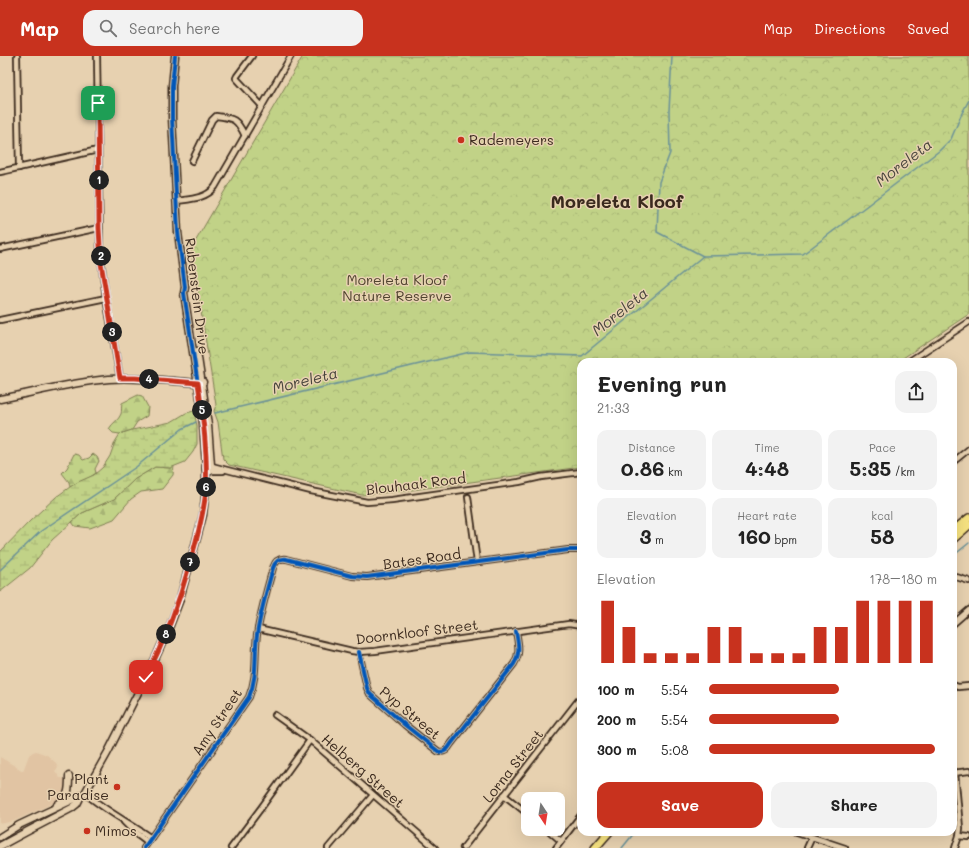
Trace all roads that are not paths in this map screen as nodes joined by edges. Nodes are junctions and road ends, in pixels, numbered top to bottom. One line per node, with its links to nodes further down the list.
1 (17, 56): 10 (street)
2 (97, 56): 8 (street)
3 (175, 56): 12 (street, Rubenstein Drive)
4 (252, 56): 6 (street)
5 (291, 56): 6 (street)
6 (262, 106): 7 (street)
7 (245, 136): 9 (street); 12 (street)
8 (98, 150): 10 (street); 13 (street)
9 (192, 161)
10 (19, 168): 11 (street)
11 (0, 172)
12 (176, 202): 20 (street, Rubenstein Drive)
13 (99, 228): 14 (street); 15 (street)
14 (0, 249)
15 (106, 298): 16 (street); 19 (street)
16 (0, 320)
17 (969, 322): 18 (street)
18 (915, 358)
19 (120, 378): 20 (street); 21 (street)
20 (200, 382): 24 (street, Rubenstein Drive)
21 (0, 399)
22 (969, 449): 23 (street)
23 (957, 459)
24 (210, 468): 25 (street, Blouhaak Road); 50 (street, Rubenstein Drive)
25 (577, 472)
26 (468, 497): 32 (street)
27 (969, 518): 29 (main road)
28 (969, 525): 30 (main road)
29 (957, 528)
30 (957, 536)
31 (577, 550): 32 (street, Bates Road)
32 (477, 562): 33 (street, Bates Road)
33 (273, 568): 39 (street, Amy Street)
34 (957, 577): 35 (street)
35 (969, 581)
36 (969, 610): 37 (street)
37 (957, 620)
38 (577, 625): 40 (street, Doornkloof Street)
39 (258, 629): 41 (street, Doornkloof Street); 64 (street, Amy Street)
40 (516, 631): 41 (street, Doornkloof Street); 41 (street, Pyp Street)
41 (360, 652)
42 (969, 686): 43 (street)
43 (957, 687)
44 (577, 702): 52 (street, Lorna Street)
45 (275, 715): 46 (street, Helberg Street)
46 (310, 740): 51 (street, Helberg Street); 68 (street)
47 (969, 771): 48 (street)
48 (957, 772)
49 (69, 776): 55 (street)
50 (83, 794): 55 (street); 64 (street); 66 (street, Rubenstein Drive)
51 (373, 795): 69 (street); 70 (street, Helberg Street)
52 (504, 795): 54 (street); 71 (street, Lorna Street)
53 (957, 799): 60 (street)
54 (521, 808)
55 (52, 810): 61 (street)
56 (577, 820): 65 (street)
57 (556, 836): 65 (street)
58 (606, 836): 73 (main road)
59 (809, 836): 62 (street)
60 (959, 836): 63 (street); 76 (street)
61 (0, 837)
62 (812, 837): 74 (street); 75 (street)
63 (969, 837)
64 (150, 840): 67 (street, Amy Street)
65 (562, 841): 72 (street)
66 (0, 846)
67 (144, 848)
68 (232, 848)
69 (328, 848)
70 (435, 848)
71 (463, 848)
72 (556, 848)
73 (595, 848)
74 (807, 848)
75 (845, 848)
76 (955, 848)

